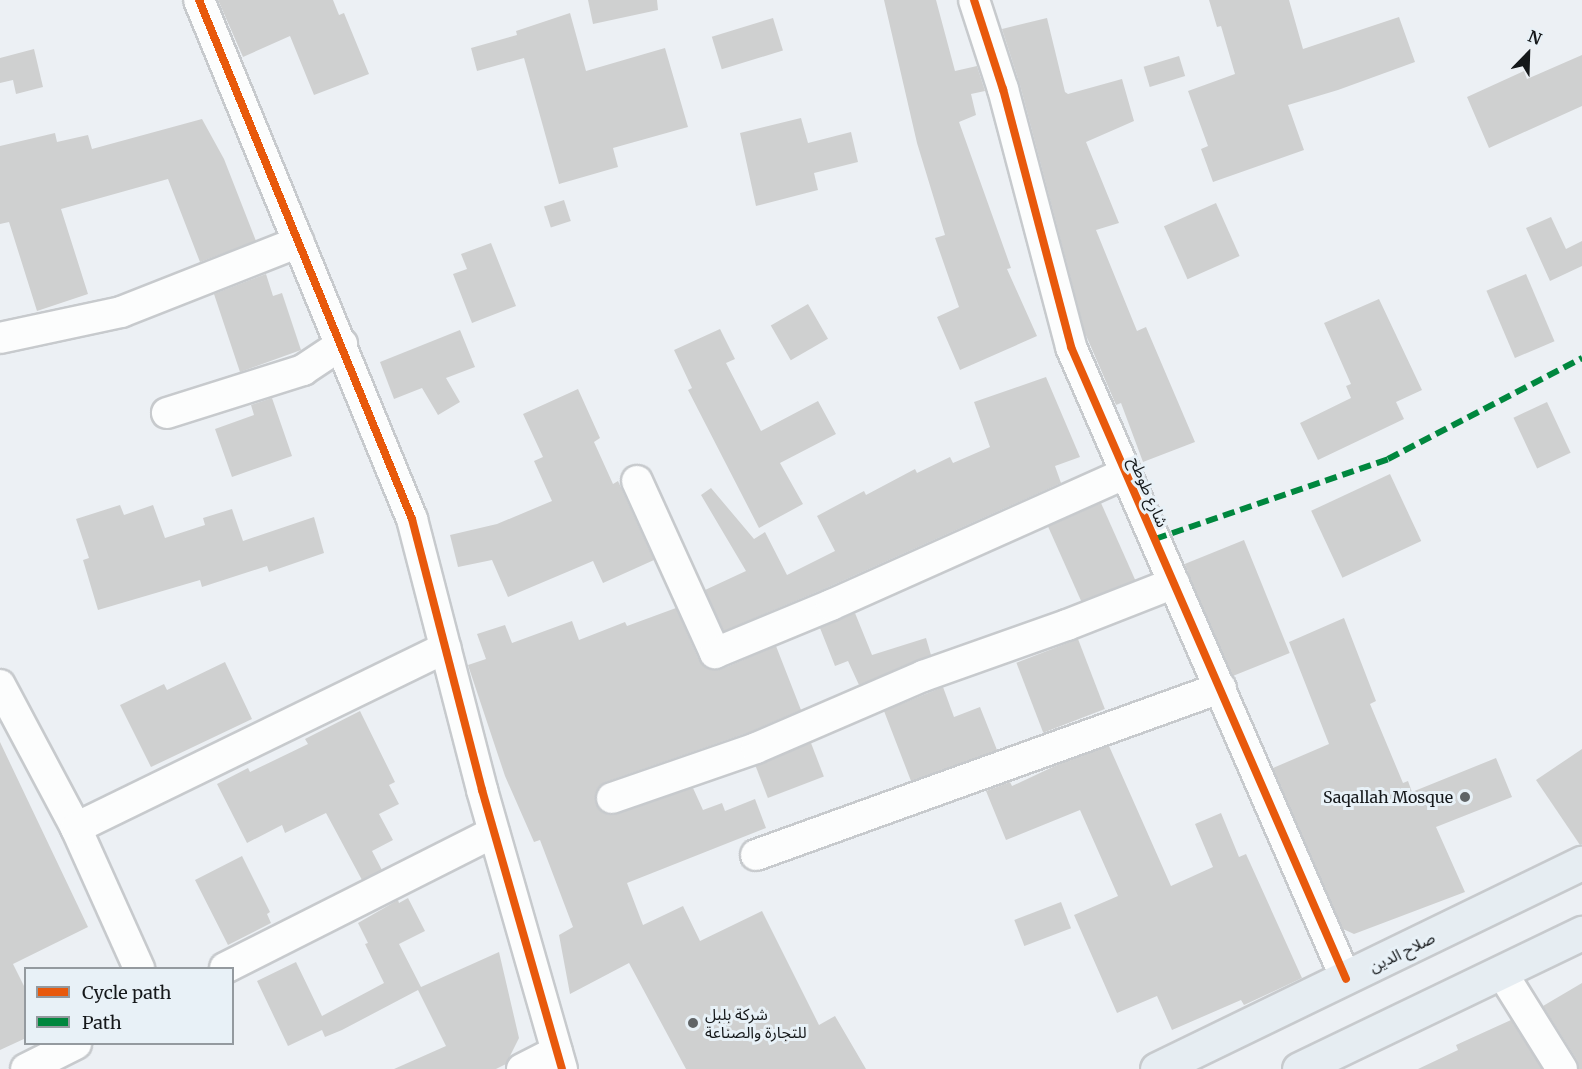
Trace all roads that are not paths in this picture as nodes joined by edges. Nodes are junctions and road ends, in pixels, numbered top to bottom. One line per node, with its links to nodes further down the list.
1 (199, 0): 3 (street)
2 (974, 0): 7 (street, شارع طوطح)
3 (299, 242): 4 (street); 5 (street)
4 (0, 338)
5 (342, 344): 6 (street); 10 (street)
6 (167, 412)
7 (1126, 473): 8 (street); 9 (street, شارع طوطح)
8 (637, 481)
9 (1174, 583): 12 (street, شارع طوطح); 13 (street)
10 (445, 648): 14 (street); 15 (street)
11 (0, 686): 14 (street)
12 (1221, 688): 16 (street); 22 (street, شارع طوطح)
13 (612, 798)
14 (76, 828): 19 (street)
15 (494, 832): 20 (street); 24 (street)
16 (756, 855)
17 (1582, 863): 22 (highway, صلاح الدين)
18 (1582, 933): 21 (highway)
19 (138, 967)
20 (229, 967)
21 (1502, 973): 28 (highway); 29 (street)
22 (1346, 979): 27 (highway, صلاح الدين)
23 (74, 1045): 25 (street)
24 (560, 1060): 26 (street)
25 (26, 1069)
26 (522, 1069)
27 (1157, 1069)
28 (1299, 1069)
29 (1562, 1069)

